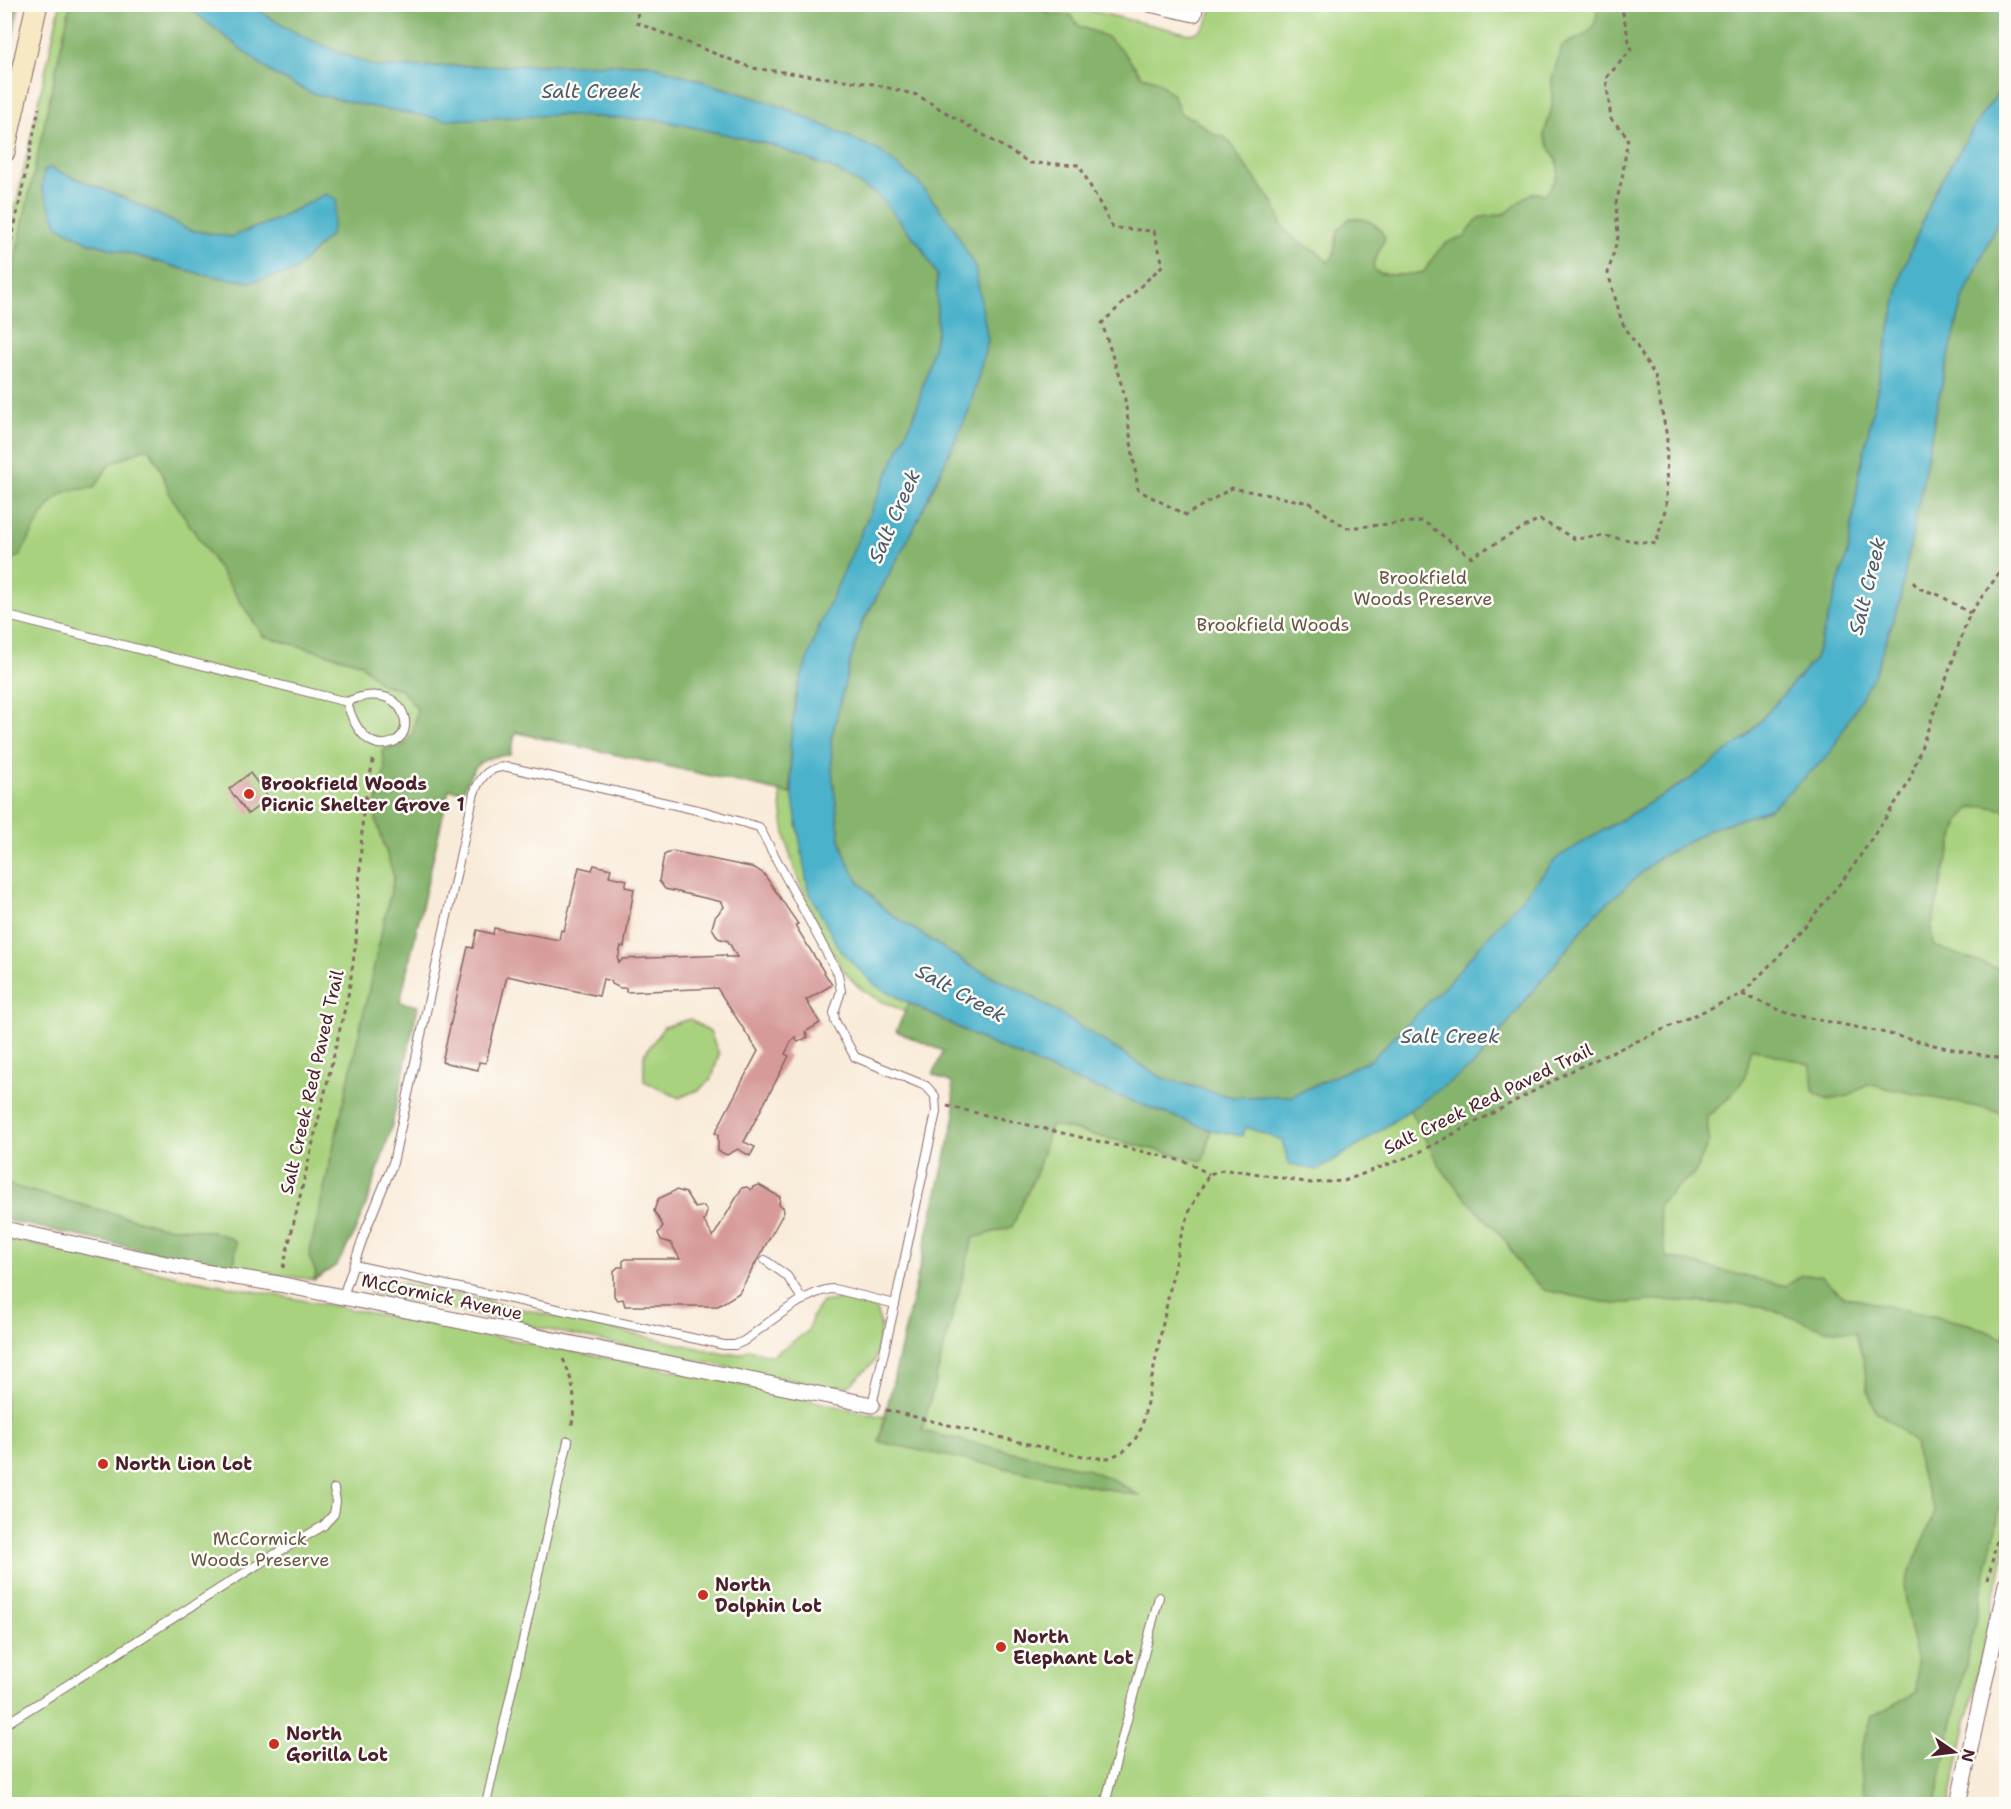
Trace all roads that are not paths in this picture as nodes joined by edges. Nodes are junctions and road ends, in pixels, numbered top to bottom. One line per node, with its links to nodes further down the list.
1 (37, 4): 4 (main road)
2 (1149, 4): 3 (street)
3 (1195, 9)
4 (4, 152)
5 (4, 615): 6 (lane)
6 (347, 702): 6 (lane)
7 (4, 1229): 10 (street, McCormick Avenue)
8 (765, 1260): 11 (lane)
9 (354, 1265): 10 (lane); 11 (lane); 12 (lane)
10 (343, 1296): 13 (street, McCormick Avenue)
11 (803, 1300): 12 (lane)
12 (895, 1304): 13 (lane)
13 (872, 1405)
14 (568, 1442): 20 (lane)
15 (334, 1489): 19 (lane)
16 (2007, 1584): 18 (street)
17 (1159, 1597): 21 (lane)
18 (2000, 1640): 22 (street)
19 (6, 1720)
20 (486, 1804)
21 (1105, 1804)
22 (1958, 1804)

